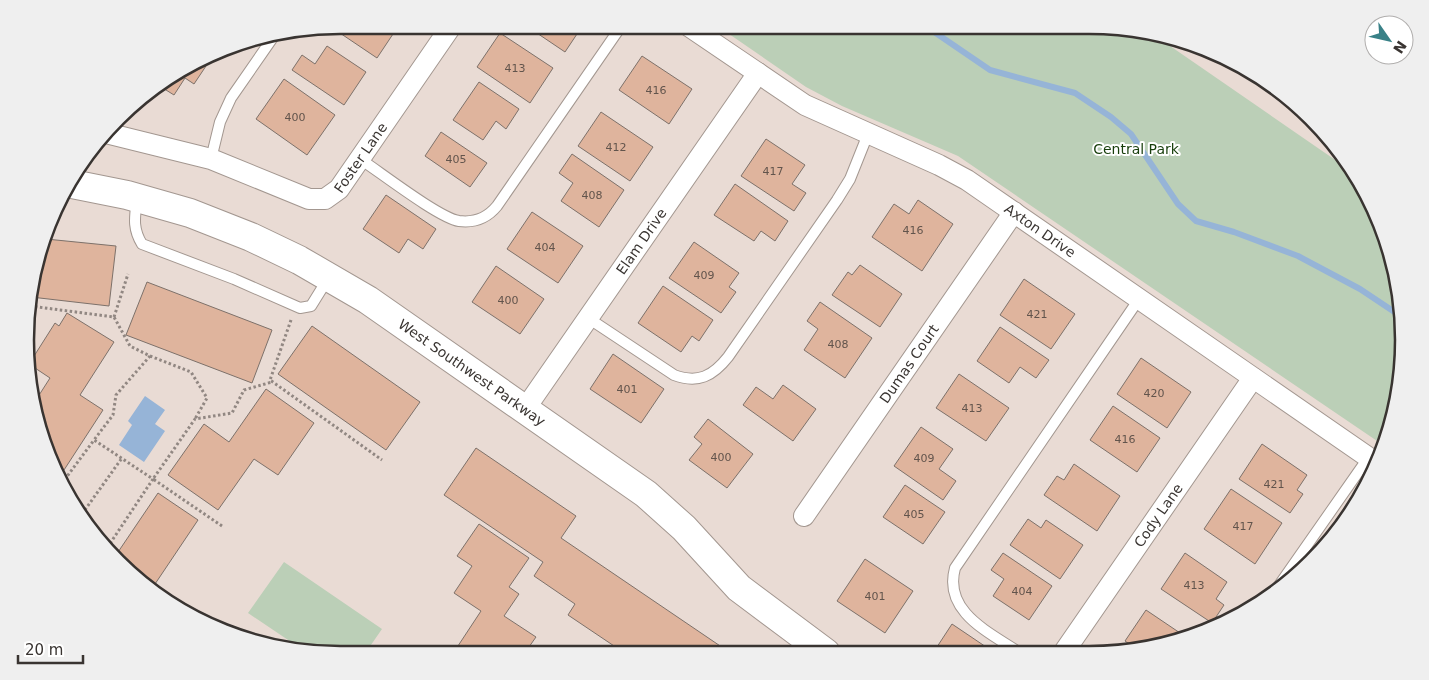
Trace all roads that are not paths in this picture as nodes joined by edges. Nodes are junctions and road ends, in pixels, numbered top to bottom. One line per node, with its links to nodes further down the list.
1 (446, 34): 9 (street, Foster Lane)
2 (616, 34): 9 (lane)
3 (700, 34): 5 (street, Axton Drive)
4 (270, 42): 8 (lane)
5 (758, 74): 6 (street, Axton Drive); 15 (street, Elam Drive)
6 (868, 134): 12 (street, Axton Drive); 15 (lane)
7 (113, 135): 8 (street, Foster Lane)
8 (211, 159): 9 (street, Foster Lane)
9 (360, 159)
10 (76, 185): 11 (street, West Southwest Parkway)
11 (137, 198): 13 (street, West Southwest Parkway); 13 (lane)
12 (1014, 212): 14 (street, Axton Drive); 20 (street, Dumas Court)
13 (329, 276): 17 (street, West Southwest Parkway)
14 (1139, 299): 16 (street, Axton Drive); 23 (lane)
15 (588, 318): 17 (street, Elam Drive)
16 (1253, 378): 18 (street, Axton Drive); 24 (street, Cody Lane)
17 (525, 409): 22 (street, West Southwest Parkway)
18 (1371, 460)
19 (1366, 470): 21 (lane)
20 (804, 516)
21 (1291, 570)
22 (817, 646)
23 (1010, 646)
24 (1068, 646)

